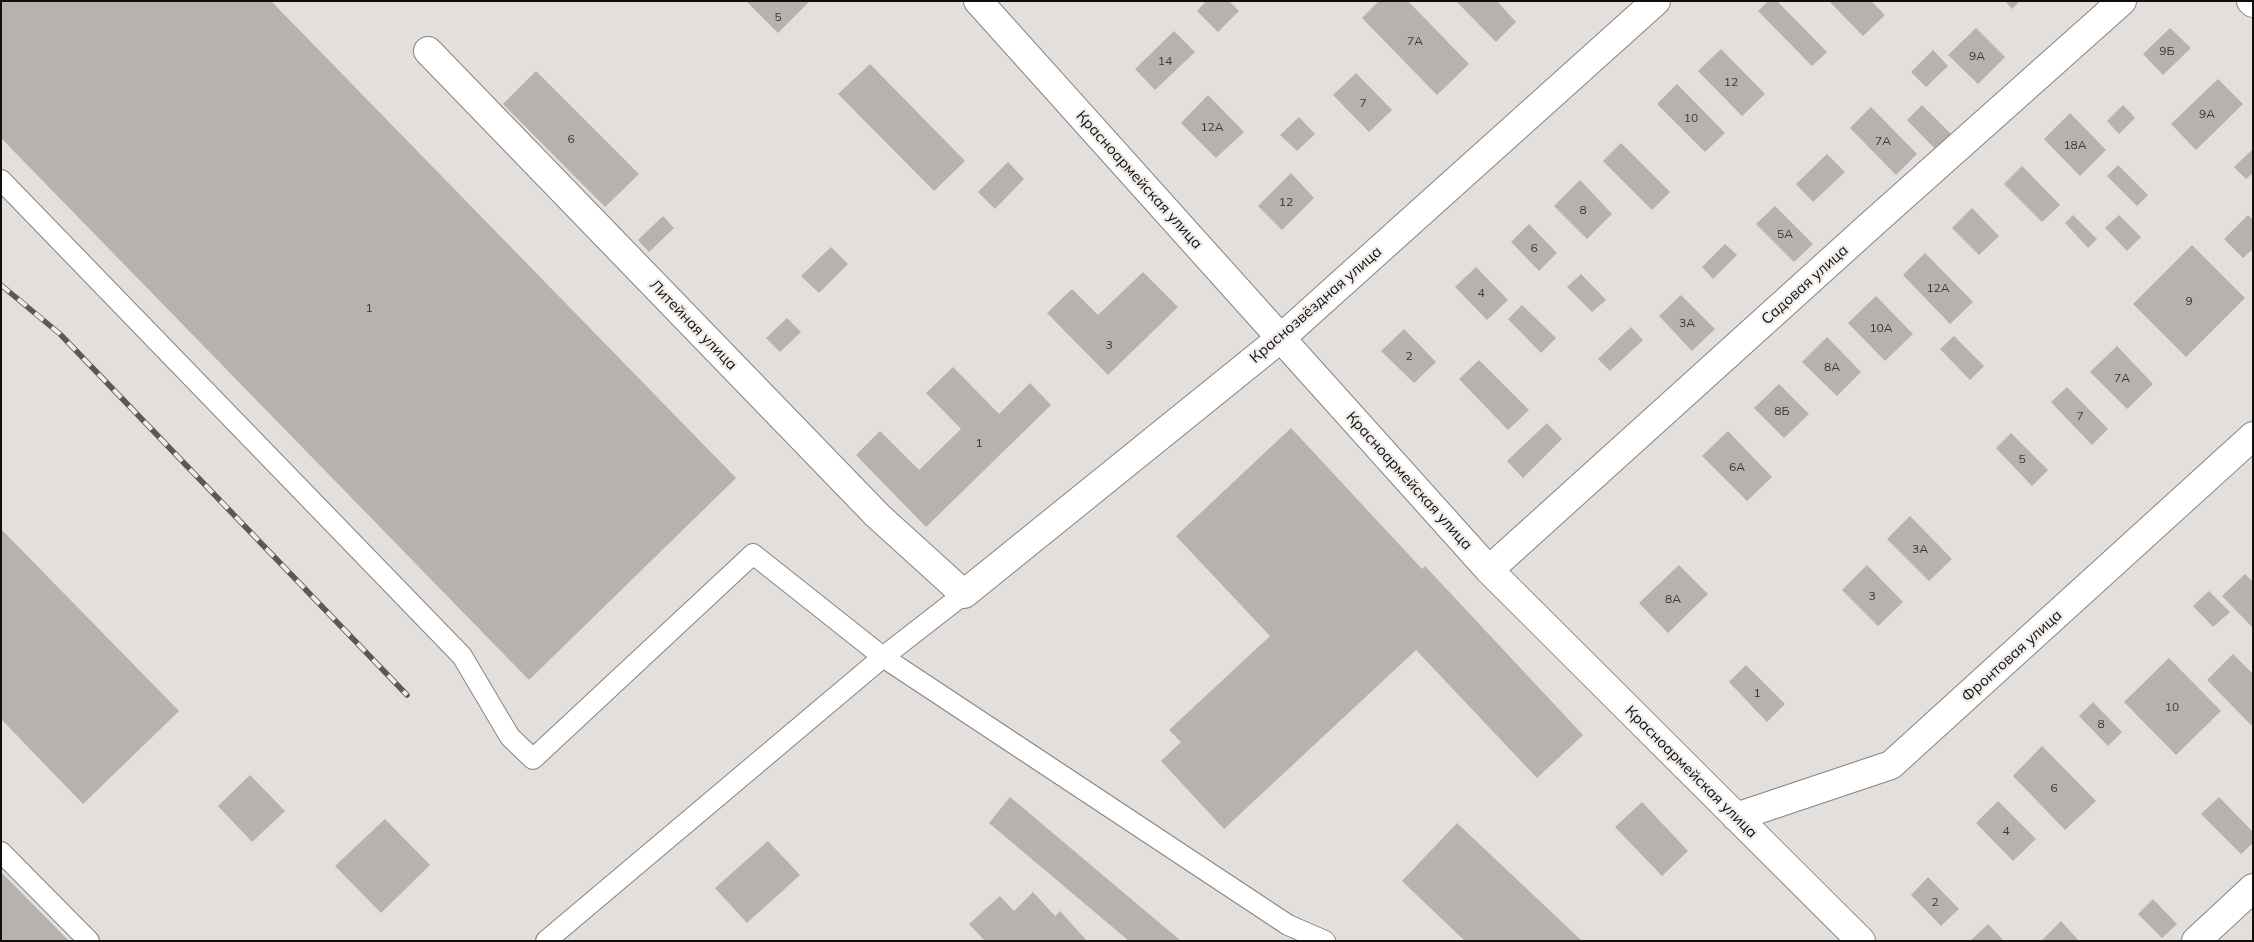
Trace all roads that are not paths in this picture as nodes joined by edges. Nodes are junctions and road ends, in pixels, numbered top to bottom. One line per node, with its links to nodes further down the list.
1 (978, 1): 6 (street, Красноармейская улица)
2 (1656, 1): 6 (street, Краснозвёздная улица)
3 (2122, 1): 8 (street, Садовая улица)
4 (428, 51): 9 (street, Литейная улица)
5 (1, 180): 10 (lane)
6 (1281, 338): 8 (street, Красноармейская улица); 9 (street, Краснозвёздная улица)
7 (2253, 436): 11 (street, Фронтовая улица)
8 (1489, 570): 11 (street, Красноармейская улица)
9 (964, 594): 10 (lane)
10 (883, 657): 15 (lane); 16 (lane)
11 (1736, 817): 17 (street, Красноармейская улица)
12 (1, 852): 14 (lane)
13 (2253, 888): 18 (street)
14 (89, 941)
15 (546, 941)
16 (1325, 941)
17 (1861, 941)
18 (2196, 941)

